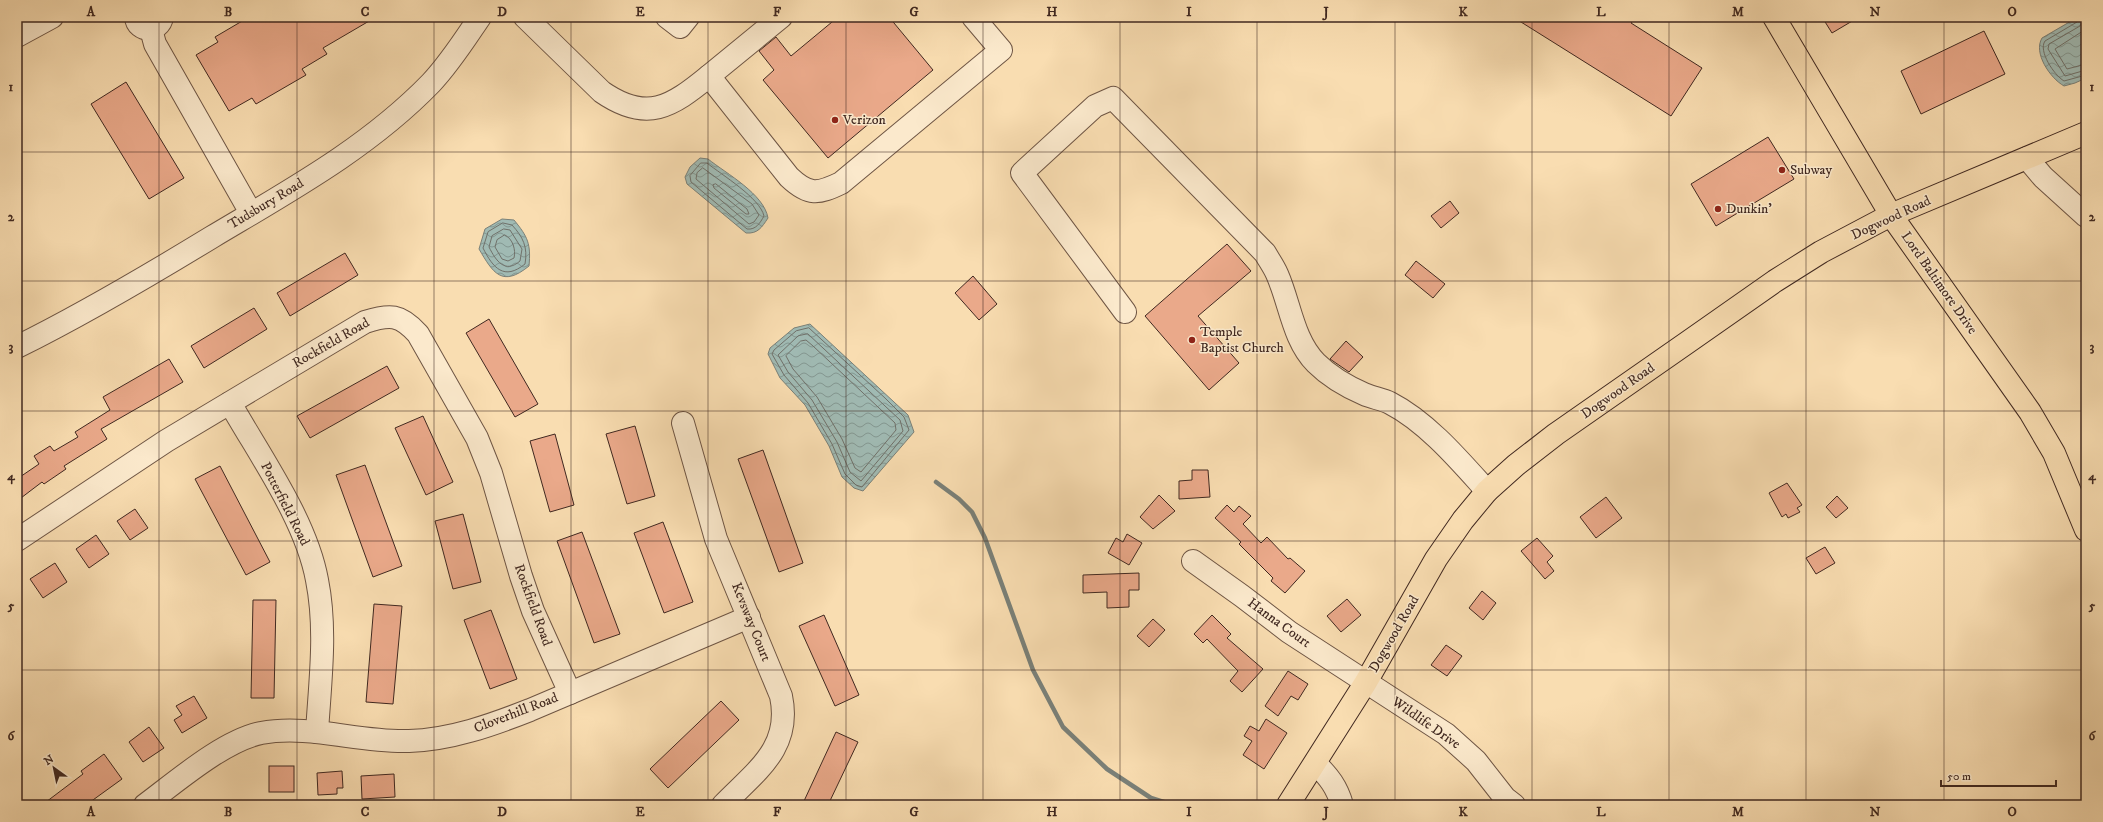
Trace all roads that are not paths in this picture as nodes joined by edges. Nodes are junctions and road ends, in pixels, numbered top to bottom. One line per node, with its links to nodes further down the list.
1 (52, 17): 10 (street)
2 (480, 17): 14 (street, Tudsbury Road)
3 (525, 17): 11 (street)
4 (667, 17): 5 (street)
5 (688, 17)
6 (781, 17): 11 (street)
7 (973, 17): 11 (street)
8 (1774, 17): 15 (main road, Lord Baltimore Drive)
9 (150, 21): 14 (street)
10 (17, 36)
11 (709, 76)
12 (2086, 133): 13 (main road, Dogwood Road)
13 (2027, 158): 15 (main road, Dogwood Road); 16 (street)
14 (251, 213): 18 (street, Tudsbury Road)
15 (1892, 215): 21 (main road, Dogwood Road); 22 (main road, Lord Baltimore Drive)
16 (2086, 216)
17 (1125, 312): 21 (street)
18 (17, 347)
19 (230, 403): 23 (street, Rockfield Road); 27 (street, Rockfield Road); 28 (street, Potterfield Road)
20 (682, 423): 25 (street, Kevsway Court)
21 (1487, 491): 26 (main road, Dogwood Road)
22 (2086, 530)
23 (17, 540)
24 (1193, 561): 26 (street, Hanna Court)
25 (749, 616): 27 (street, Cloverhill Road); 31 (street, Kevsway Court)
26 (1366, 682): 29 (main road, Dogwood Road); 34 (street, Wildlife Drive)
27 (570, 692): 28 (street, Cloverhill Road)
28 (317, 732): 30 (street, Cloverhill Road)
29 (1316, 764): 32 (main road, Dogwood Road); 33 (street)
30 (145, 805)
31 (723, 805)
32 (1288, 805)
33 (1342, 805)
34 (1514, 805)

